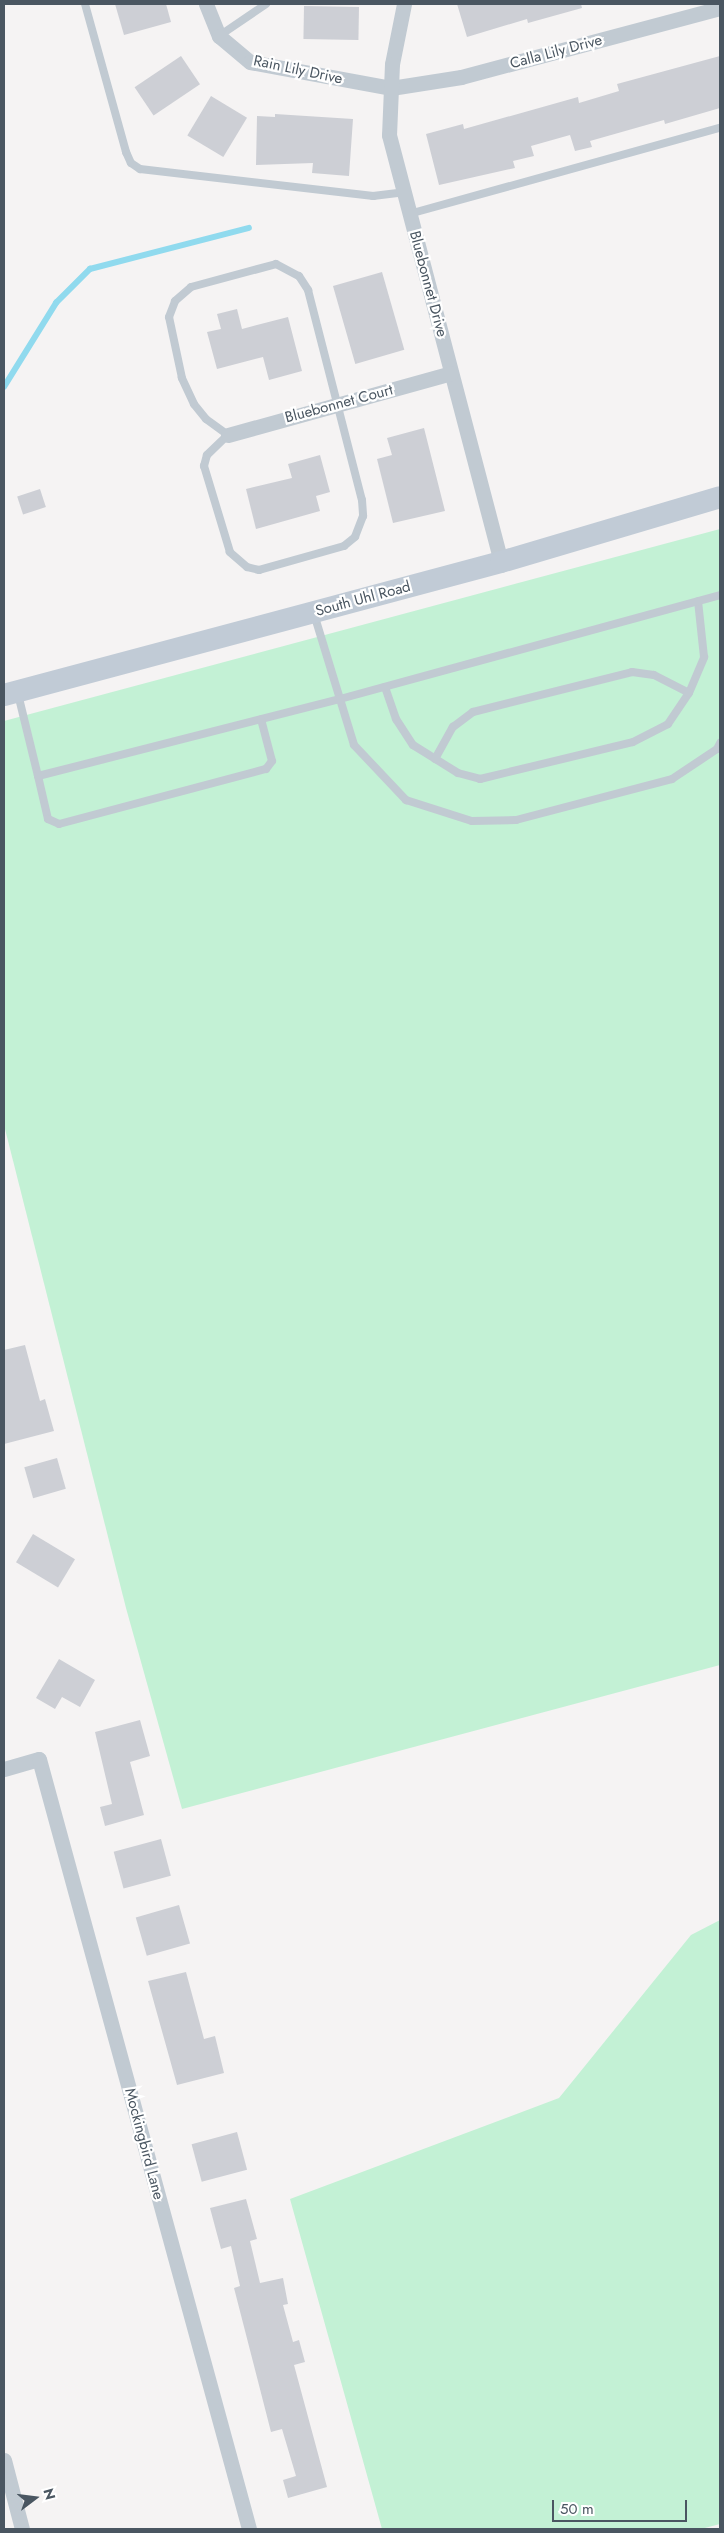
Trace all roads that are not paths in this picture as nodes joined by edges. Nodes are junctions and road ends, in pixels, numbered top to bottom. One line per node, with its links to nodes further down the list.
1 (85, 4): 9 (lane)
2 (206, 4): 6 (street, Rain Lily Drive)
3 (266, 4): 6 (lane)
4 (404, 4): 7 (street, Bluebonnet Drive)
5 (720, 8): 7 (street, Calla Lily Drive)
6 (219, 36): 7 (street, Rain Lily Drive)
7 (391, 88): 9 (street, Bluebonnet Drive)
8 (720, 128): 10 (lane)
9 (404, 192): 10 (street, Bluebonnet Drive)
10 (409, 214): 11 (street, Bluebonnet Drive)
11 (451, 374): 12 (street, Bluebonnet Court); 15 (street, Bluebonnet Drive)
12 (337, 404): 13 (street, Bluebonnet Court); 13 (lane); 13 (lane)
13 (228, 435)
14 (720, 497): 15 (main road, South Uhl Road)
15 (501, 562): 18 (main road, South Uhl Road)
16 (720, 595): 17 (lane)
17 (698, 601): 19 (lane); 21 (lane)
18 (313, 612): 20 (main road, South Uhl Road); 22 (lane)
19 (385, 687): 22 (lane); 25 (lane)
20 (10, 693): 26 (lane)
21 (689, 693): 25 (lane); 25 (lane)
22 (340, 699): 23 (lane); 24 (lane)
23 (261, 719): 26 (lane); 26 (lane)
24 (720, 743)
25 (435, 759)
26 (38, 776)
27 (4, 1769): 30 (street, Mockingbird Lane)
28 (4, 2460): 29 (street)
29 (22, 2529)
30 (249, 2529)

